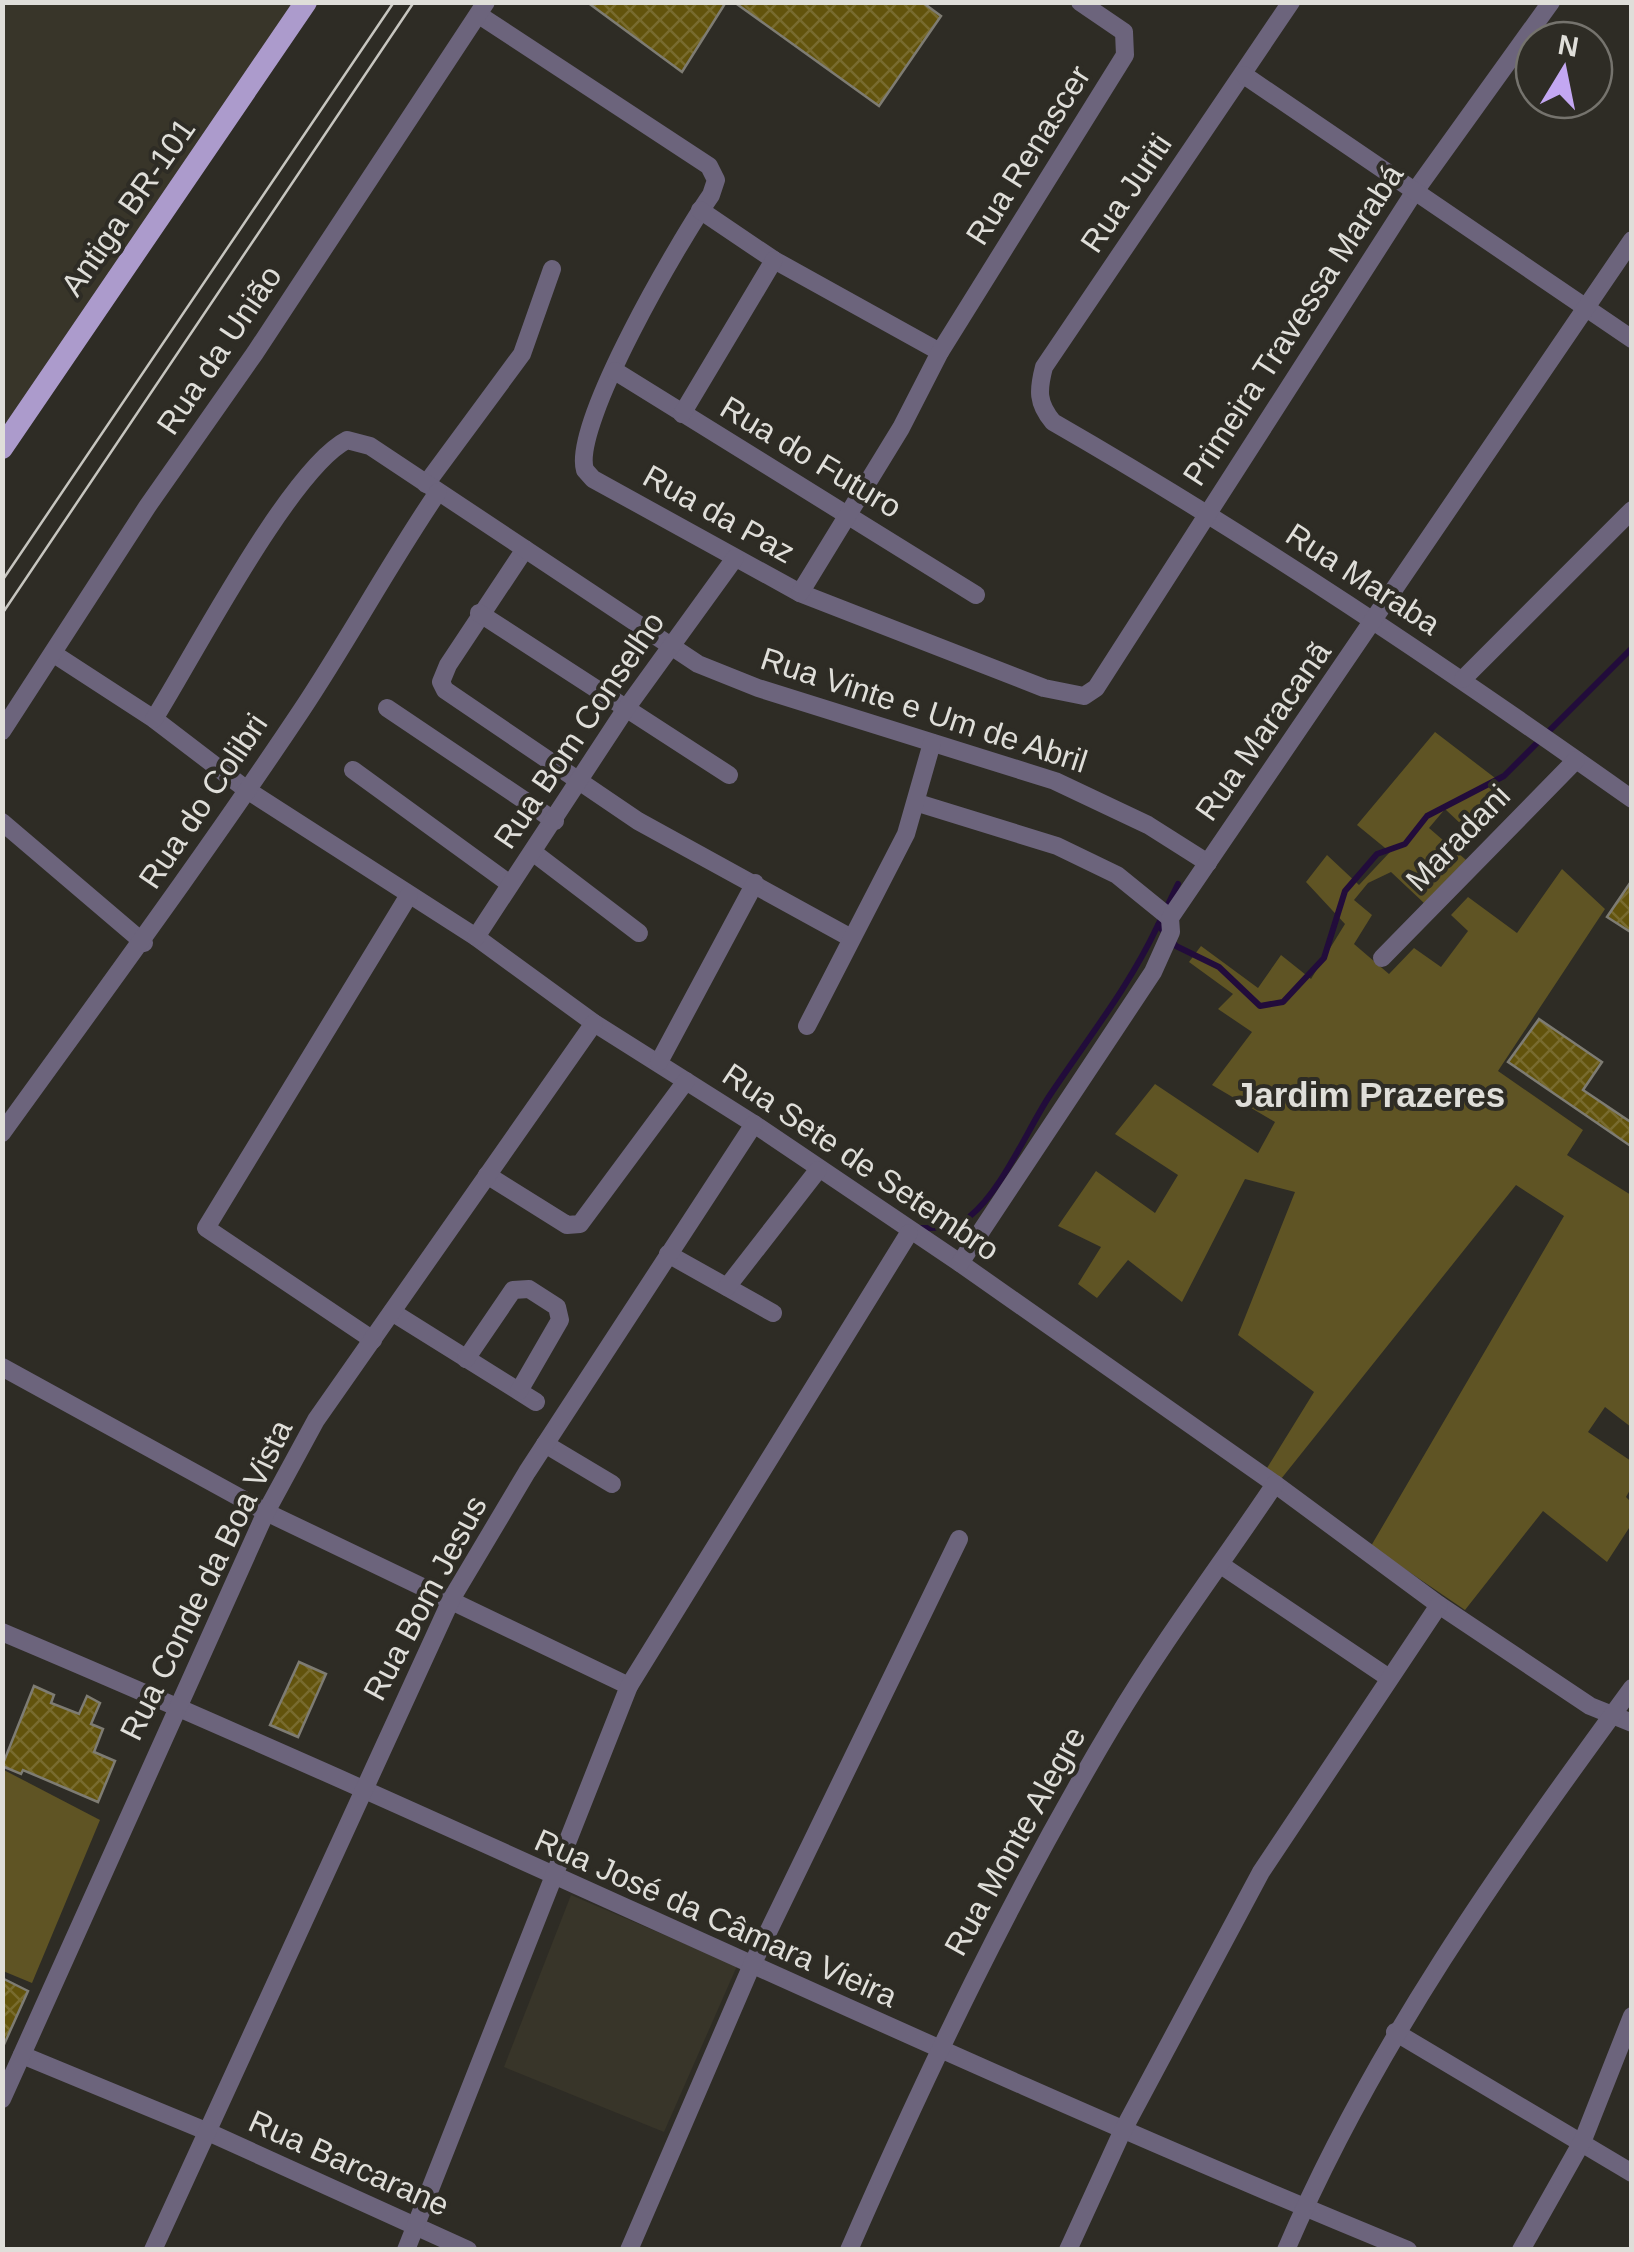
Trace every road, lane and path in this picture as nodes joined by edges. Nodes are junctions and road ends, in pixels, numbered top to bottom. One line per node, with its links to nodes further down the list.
1 (306, 2): 18 (main road, Antiga BR-101)
2 (1080, 2): 14 (street, Rua Renascer)
3 (1290, 2): 6 (street, Rua Juriti)
4 (1551, 2): 7 (street, Primeira Travessa Marabá)
5 (482, 9): 8 (street); 30 (street, Rua da União)
6 (1244, 76): 7 (street); 17 (street, Rua Juriti)
7 (1414, 194): 12 (street); 21 (street, Primeira Travessa Marabá)
8 (706, 202): 10 (street); 15 (street, Rua da Paz)
9 (1632, 240): 12 (street, Rua Maracanã)
10 (774, 260): 14 (street); 16 (street)
11 (552, 269): 19 (street, Rua do Colibri)
12 (1586, 308): 13 (street); 28 (street, Rua Maracanã)
13 (1632, 339)
14 (940, 352): 22 (street)
15 (615, 371): 16 (street, Rua do Futuro); 24 (street, Rua da Paz)
16 (682, 414): 22 (street, Rua do Futuro)
17 (1054, 422): 21 (street, Rua Maraba)
18 (2, 448)
19 (432, 488): 23 (street); 35 (street); 42 (street, Rua do Colibri)
20 (1632, 510): 31 (street)
21 (1207, 511): 28 (street, Rua Maraba); 32 (street, Primeira Travessa Marabá)
22 (850, 513): 25 (street); 26 (street, Rua do Futuro)
23 (524, 549): 27 (street); 29 (street)
24 (735, 558): 25 (street, Rua da Paz); 29 (street, Rua Bom Conselho)
25 (800, 592): 32 (street, Rua da Paz)
26 (976, 595)
27 (480, 613): 34 (street); 41 (street)
28 (1374, 624): 31 (street, Rua Maraba); 48 (street, Rua Maracanã)
29 (669, 648): 34 (street, Rua Bom Conselho); 37 (street, Rua Vinte e Um de Abril)
30 (54, 654): 35 (street, Rua Sete de Setembro); 36 (street, Rua da União)
31 (1463, 679): 38 (street, Rua Maraba)
32 (1096, 688)
33 (387, 708): 45 (street)
34 (624, 710): 40 (street); 41 (street, Rua Bom Conselho)
35 (154, 719): 42 (street, Rua Sete de Setembro)
36 (2, 731)
37 (932, 743): 44 (street); 48 (street, Rua Vinte e Um de Abril)
38 (1576, 760): 43 (street, Rua Maraba); 57 (street, Maradani)
39 (353, 770): 50 (street)
40 (730, 775)
41 (582, 781): 45 (street, Rua Bom Conselho); 49 (street)
42 (247, 790): 51 (street, Rua Sete de Setembro); 56 (street, Rua do Colibri)
43 (1632, 799)
44 (918, 803): 52 (street); 55 (street)
45 (555, 821): 47 (street, Rua Bom Conselho)
46 (2, 822): 56 (street)
47 (534, 853): 50 (street, Rua Bom Conselho); 53 (street)
48 (1208, 863): 52 (street, Rua Maracanã)
49 (755, 883): 55 (street); 60 (street)
50 (510, 884): 54 (street, Rua Bom Conselho)
51 (409, 894): 54 (street, Rua Sete de Setembro); 72 (street)
52 (1170, 918): 68 (street, Rua Maracanã)
53 (639, 933)
54 (476, 937): 58 (street, Rua Sete de Setembro)
55 (851, 938): 59 (street)
56 (144, 942): 63 (street, Rua do Colibri)
57 (1382, 958)
58 (594, 1023): 60 (street, Rua Sete de Setembro); 65 (street, Rua Conde da Boa Vista)
59 (807, 1026)
60 (659, 1062): 61 (street, Rua Sete de Setembro)
61 (686, 1081): 62 (street, Rua Sete de Setembro); 65 (street)
62 (754, 1124): 64 (street, Rua Sete de Setembro); 67 (street, Rua Bom Jesus)
63 (2, 1133)
64 (818, 1170): 66 (street, Rua Sete de Setembro); 69 (street)
65 (488, 1175): 70 (street, Rua Conde da Boa Vista)
66 (909, 1232): 68 (street, Rua Sete de Setembro); 87 (street)
67 (668, 1254): 69 (street); 77 (street, Rua Bom Jesus)
68 (960, 1264): 79 (street, Rua Sete de Setembro)
69 (727, 1287): 71 (street)
70 (392, 1312): 72 (street, Rua Conde da Boa Vista); 73 (street)
71 (773, 1313)
72 (372, 1340): 80 (street, Rua Conde da Boa Vista)
73 (466, 1359): 75 (street); 75 (street)
74 (2, 1367): 80 (street)
75 (518, 1391): 76 (street)
76 (536, 1402)
77 (545, 1444): 78 (street); 83 (street, Rua Bom Jesus)
78 (612, 1484)
79 (1275, 1484): 82 (street, Rua Monte Alegre); 84 (street, Rua Sete de Setembro)
80 (266, 1512): 83 (street); 89 (street, Rua Conde da Boa Vista)
81 (959, 1539): 94 (street)
82 (1221, 1564): 86 (street); 97 (street, Rua Monte Alegre)
83 (452, 1598): 87 (street); 92 (street, Rua Bom Jesus)
84 (1439, 1606): 86 (street); 90 (street, Rua Sete de Setembro)
85 (2, 1632): 89 (street, Rua José da Câmara Vieira)
86 (1389, 1678): 101 (street)
87 (629, 1686): 93 (street)
88 (1632, 1688): 90 (street)
89 (177, 1706): 92 (street, Rua José da Câmara Vieira); 98 (street, Rua Conde da Boa Vista)
90 (1611, 1716): 91 (street, Rua Sete de Setembro); 96 (street)
91 (1632, 1723)
92 (360, 1790): 93 (street, Rua José da Câmara Vieira); 100 (street, Rua Bom Jesus)
93 (552, 1877): 94 (street, Rua José da Câmara Vieira); 105 (street)
94 (751, 1967): 97 (street, Rua José da Câmara Vieira); 109 (street)
95 (1632, 2016): 102 (street)
96 (1395, 2032): 102 (street); 104 (street)
97 (936, 2051): 101 (street, Rua José da Câmara Vieira); 110 (street, Rua Monte Alegre)
98 (14, 2061): 99 (street, Rua Conde da Boa Vista); 100 (street, Rua Barcarane)
99 (2, 2100)
100 (206, 2131): 105 (street, Rua Barcarane); 106 (street, Rua Bom Jesus)
101 (1122, 2132): 104 (street, Rua José da Câmara Vieira); 111 (street)
102 (1583, 2140): 103 (street); 114 (street)
103 (1632, 2172)
104 (1304, 2207): 112 (street); 113 (street, Rua José da Câmara Vieira)
105 (417, 2227): 107 (street); 108 (street, Rua Barcarane)
106 (153, 2250)
107 (406, 2250)
108 (468, 2250)
109 (630, 2250)
110 (849, 2250)
111 (1068, 2250)
112 (1286, 2250)
113 (1408, 2250)
114 (1520, 2250)

